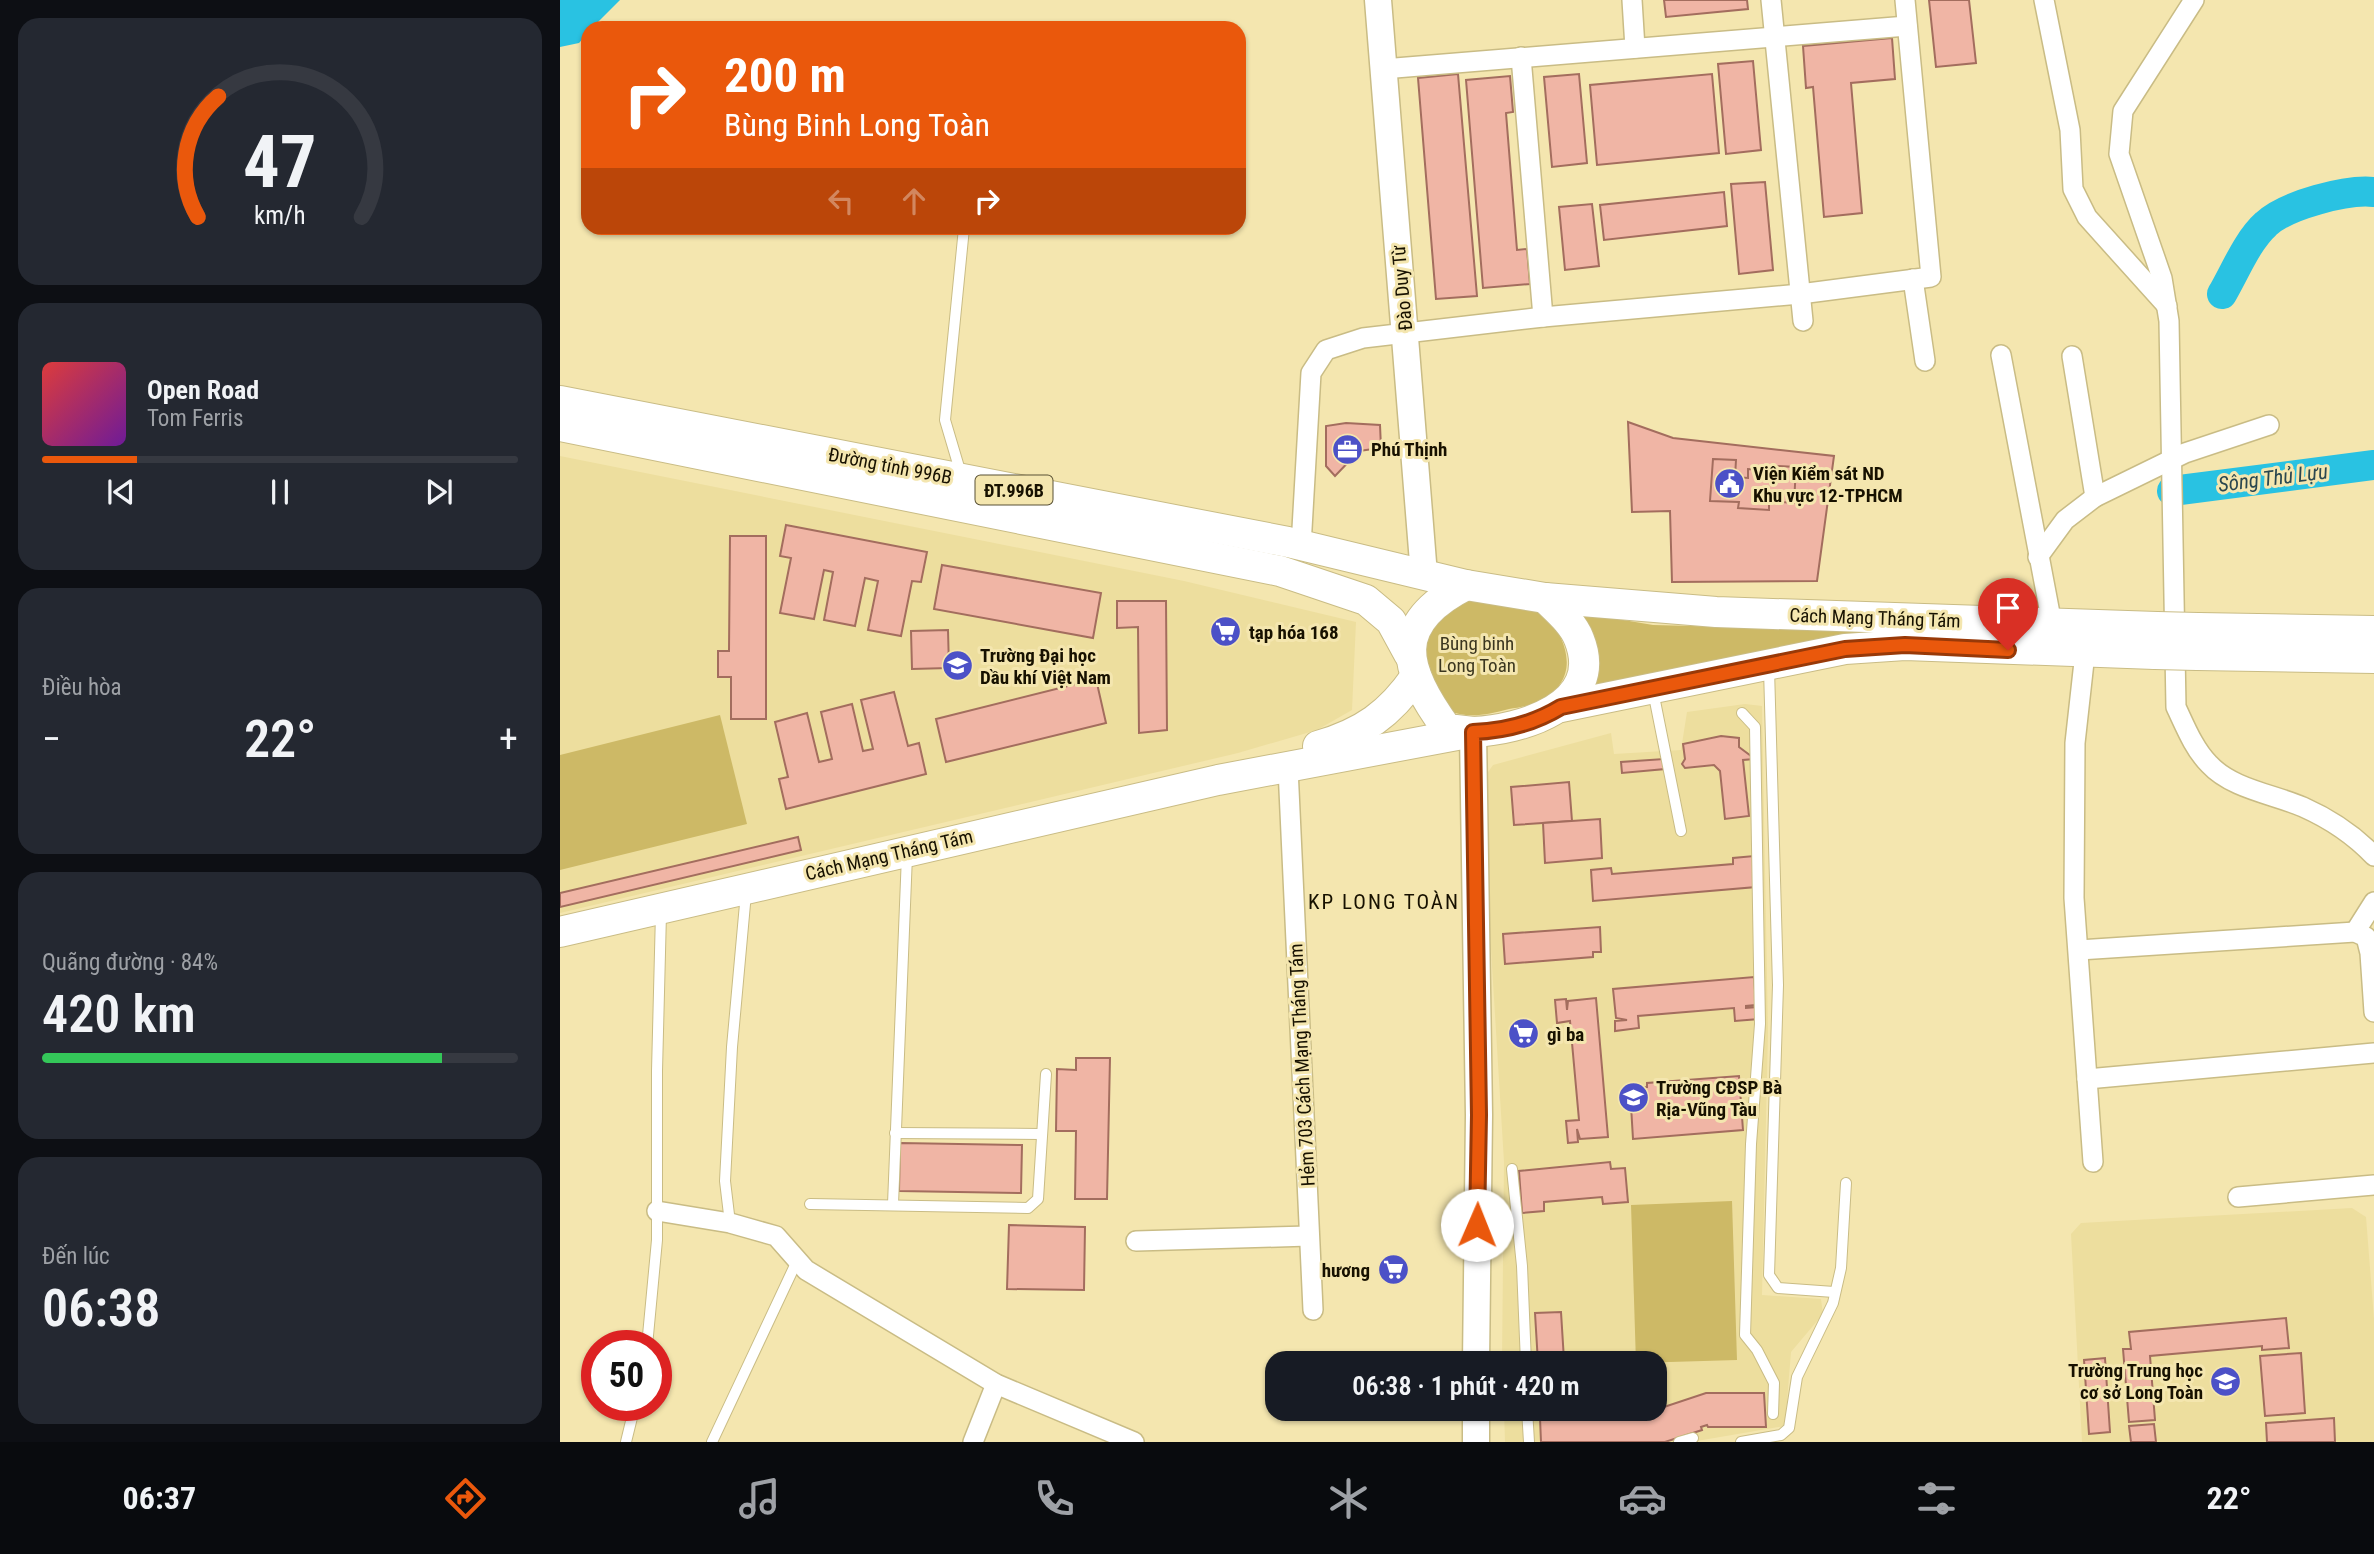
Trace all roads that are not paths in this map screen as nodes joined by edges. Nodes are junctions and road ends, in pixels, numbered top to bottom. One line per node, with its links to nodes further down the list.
1 (1378, 0): 11 (main road, Đào Duy Từ)
2 (1632, 0): 9 (street)
3 (1771, 0): 8 (street)
4 (1905, 0): 7 (street)
5 (2044, 0): 15 (street)
6 (2194, 0): 15 (street)
7 (1907, 26): 8 (street); 13 (street)
8 (1774, 37): 9 (street); 14 (street)
9 (1635, 48): 10 (street)
10 (1521, 57): 11 (street); 16 (street)
11 (1383, 69): 18 (main road, Đào Duy Từ)
12 (963, 235): 26 (lane)
13 (1913, 279): 14 (street); 21 (street)
14 (1800, 294): 16 (street); 17 (street)
15 (2167, 306): 25 (street)
16 (1544, 317): 18 (street)
17 (1803, 321)
18 (1406, 334): 28 (street); 31 (main road, Đào Duy Từ)
19 (2001, 355): 29 (street)
20 (2071, 356): 27 (street)
21 (1925, 360)
22 (560, 401): 26 (main road, Đường tỉnh 996B / ĐT.996B)
23 (2269, 425): 25 (street)
24 (560, 426): 30 (main road, Đường tỉnh 996B / ĐT.996B)
25 (2169, 460): 27 (street); 50 (street)
26 (963, 481): 28 (main road, Đường tỉnh 996B / ĐT.996B)
27 (2095, 497): 29 (street)
28 (1295, 544): 30 (main road); 31 (main road, Đường tỉnh 996B / ĐT.996B)
29 (2038, 557): 34 (street)
30 (1280, 571): 40 (main road, Đường tỉnh 996B / ĐT.996B)
31 (1424, 575): 32 (main road, Đường tỉnh 996B / ĐT.996B)
32 (1466, 585): 33 (main road); 40 (main road)
33 (1545, 598): 34 (main road, Cách Mạng Tháng Tám); 43 (main road)
34 (2052, 625): 36 (main road, Cách Mạng Tháng Tám)
35 (2374, 631): 37 (main road, Cách Mạng Tháng Tám)
36 (2156, 641): 37 (main road, Cách Mạng Tháng Tám, bridge); 38 (main road, Cách Mạng Tháng Tám)
37 (2197, 641): 39 (main road, Cách Mạng Tháng Tám)
38 (2085, 653): 41 (main road, Cách Mạng Tháng Tám); 56 (street)
39 (2374, 658)
40 (1412, 665): 45 (main road); 47 (main road, Cách Mạng Tháng Tám)
41 (1769, 665): 42 (main road, Cách Mạng Tháng Tám); 75 (lane)
42 (1652, 687): 43 (main road, Cách Mạng Tháng Tám); 48 (lane)
43 (1561, 707): 45 (main road)
44 (1742, 713): 81 (lane)
45 (1460, 731): 46 (main road, Cách Mạng Tháng Tám); 78 (main road)
46 (1288, 768): 47 (main road, Cách Mạng Tháng Tám); 72 (street, Hẻm 703 Cách Mạng Tháng Tám)
47 (1218, 780): 49 (main road, Cách Mạng Tháng Tám)
48 (1681, 831)
49 (907, 850): 51 (main road, Cách Mạng Tháng Tám); 61 (lane)
50 (2374, 856)
51 (747, 889): 53 (main road, Cách Mạng Tháng Tám); 71 (lane)
52 (2374, 902): 55 (street)
53 (661, 909): 54 (main road, Cách Mạng Tháng Tám); 70 (lane)
54 (560, 932)
55 (2355, 932): 56 (street); 57 (street)
56 (2079, 950): 60 (street)
57 (2374, 1012)
58 (2374, 1053): 60 (street)
59 (1046, 1074): 62 (lane)
60 (2087, 1079): 63 (street)
61 (895, 1133): 62 (lane); 69 (lane)
62 (1041, 1134): 69 (lane)
63 (2093, 1162)
64 (1512, 1169): 79 (lane)
65 (1846, 1183): 75 (lane)
66 (2374, 1185): 67 (street)
67 (2238, 1197)
68 (810, 1204): 69 (lane)
69 (893, 1204)
70 (657, 1210): 71 (street); 77 (lane)
71 (730, 1223): 74 (street)
72 (1309, 1236): 73 (street); 76 (street, Hẻm 703 Cách Mạng Tháng Tám)
73 (1136, 1241)
74 (797, 1261): 80 (street); 87 (lane)
75 (1834, 1292): 93 (lane)
76 (1312, 1310)
77 (649, 1330)
78 (1476, 1351)
79 (1526, 1351)
80 (996, 1384): 88 (street); 89 (street)
81 (1773, 1414)
82 (631, 1421): 86 (lane)
83 (1476, 1421): 90 (main road)
84 (1528, 1421): 91 (lane)
85 (1693, 1438): 92 (lane)
86 (626, 1442)
87 (712, 1442)
88 (973, 1442)
89 (1134, 1442)
90 (1476, 1442)
91 (1529, 1442)
92 (1679, 1442)
93 (1741, 1442)

